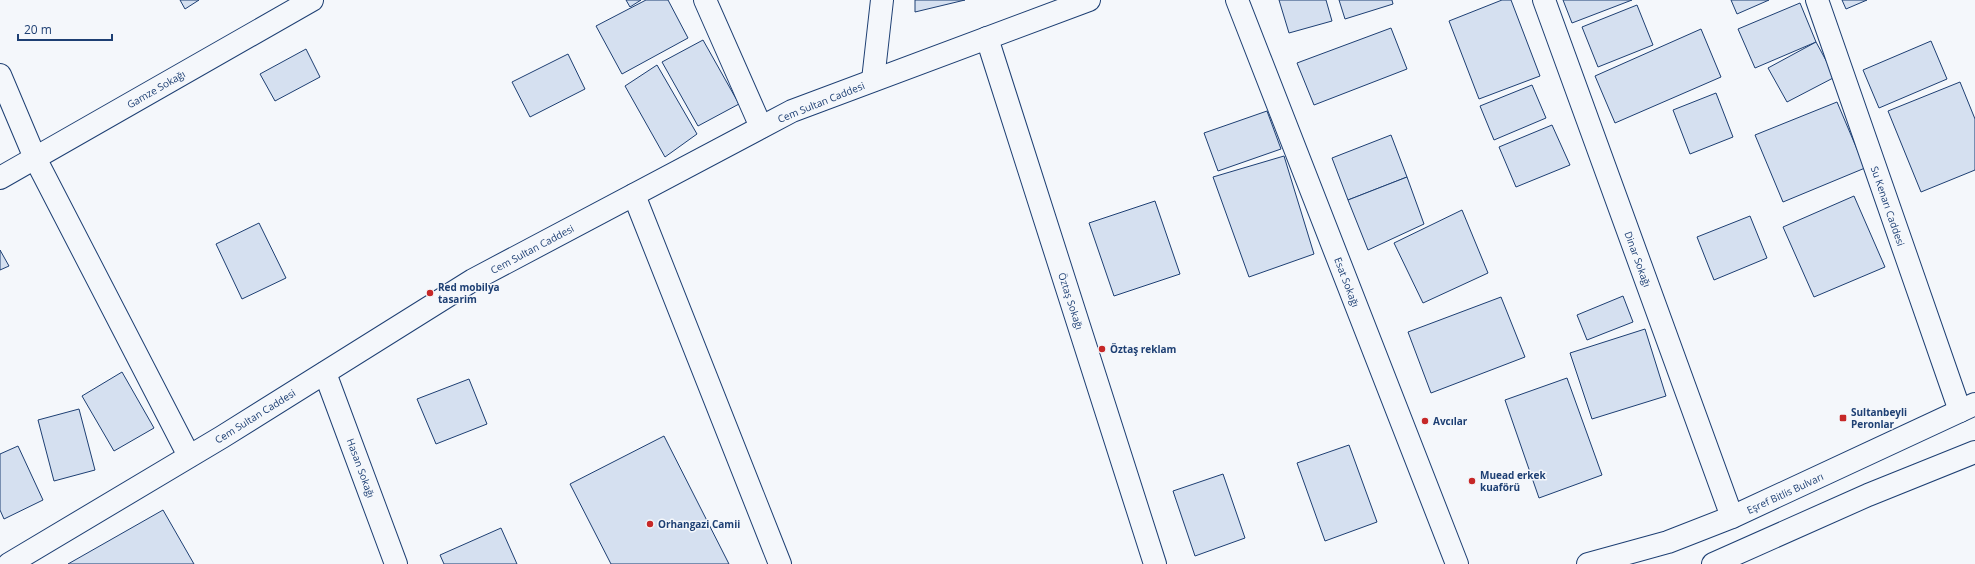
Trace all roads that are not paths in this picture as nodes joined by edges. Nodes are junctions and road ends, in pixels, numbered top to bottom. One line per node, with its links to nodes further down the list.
1 (312, 0): 12 (street, Gamze Sokağı)
2 (705, 0): 11 (street)
3 (882, 0): 10 (street)
4 (1087, 0): 8 (street, Cem Sultan Caddesi)
5 (1237, 0): 24 (street, Esat Sokağı)
6 (1544, 0): 19 (street, Dinar Sokağı)
7 (1817, 0): 16 (street, Su Kenarı Caddesi)
8 (987, 38): 10 (street, Cem Sultan Caddesi); 23 (street, Öztaş Sokağı)
9 (0, 75): 12 (street)
10 (873, 80): 11 (street, Cem Sultan Caddesi)
11 (761, 127): 14 (street, Cem Sultan Caddesi)
12 (35, 158): 13 (street, Gamze Sokağı); 18 (street)
13 (0, 178)
14 (634, 195): 15 (street, Cem Sultan Caddesi); 22 (street)
15 (325, 373): 18 (street, Cem Sultan Caddesi); 21 (street, Hasan Sokağı)
16 (1967, 408): 19 (street, Eşref Bitlis Bulvarı)
17 (1975, 452): 26 (street)
18 (189, 456): 20 (street, Cem Sultan Caddesi)
19 (1732, 517): 25 (street, Eşref Bitlis Bulvarı)
20 (9, 564)
21 (396, 564)
22 (780, 564)
23 (1156, 564)
24 (1457, 564)
25 (1588, 564)
26 (1713, 564)

